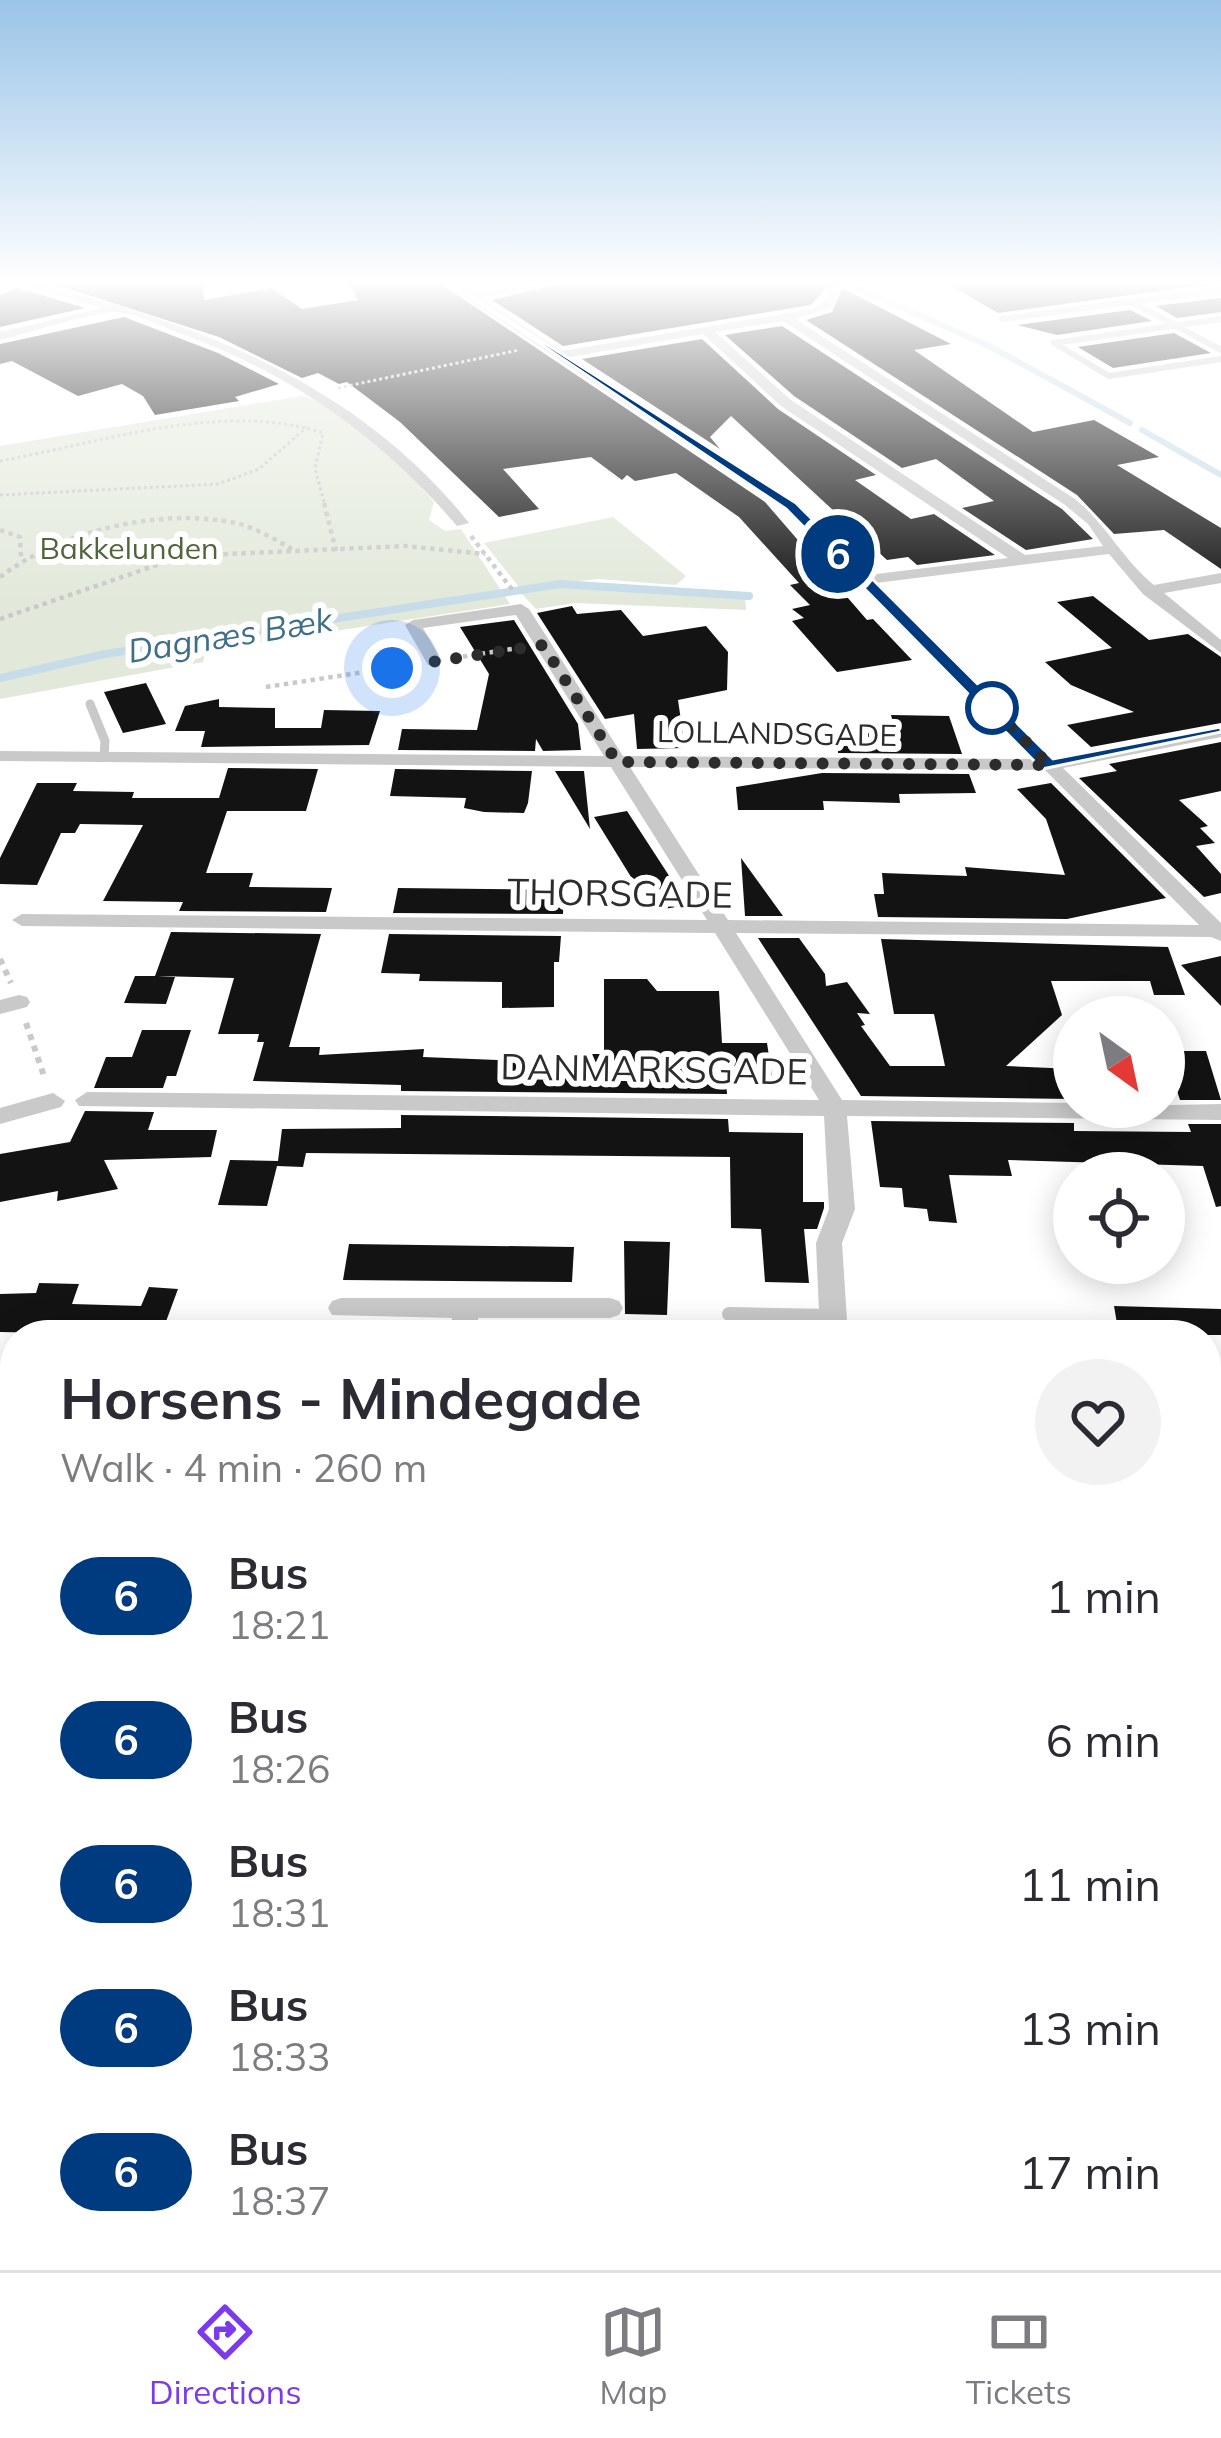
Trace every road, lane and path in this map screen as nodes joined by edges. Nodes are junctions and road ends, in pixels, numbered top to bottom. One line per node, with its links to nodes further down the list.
1 (311, 390): 6 (street)
2 (332, 390): 6 (path)
3 (614, 390): 22 (street)
4 (772, 390): 18 (street)
5 (897, 390): 13 (street)
6 (317, 393): 7 (street)
7 (338, 406): 8 (path); 11 (street)
8 (308, 426): 9 (path); 10 (path); 14 (path)
9 (0, 461)
10 (0, 495)
11 (462, 523): 16 (path)
12 (0, 530): 17 (path)
13 (1113, 549): 18 (street); 23 (street)
14 (336, 551): 15 (path); 16 (path)
15 (299, 553): 17 (path); 24 (path)
16 (485, 554): 21 (path)
17 (21, 557): 19 (path)
18 (1020, 559): 22 (street)
19 (1, 575)
20 (1221, 578): 23 (street)
21 (504, 579)
22 (864, 580): 34 (street)
23 (1149, 591): 26 (street)
24 (0, 619)
25 (543, 645): 27 (path); 27 (street); 33 (street)
26 (1221, 648)
27 (434, 662): 28 (path)
28 (266, 687)
29 (90, 704): 32 (lane)
30 (1221, 732): 34 (street, LOLLANDSGADE)
31 (0, 756): 32 (street, LOLLANDSGADE)
32 (104, 758): 33 (street, LOLLANDSGADE)
33 (617, 762): 34 (street, LOLLANDSGADE); 36 (street)
34 (1049, 765): 37 (street)
35 (22, 920): 36 (street, THORSGADE)
36 (723, 927): 37 (street, THORSGADE); 42 (street)
37 (1219, 933)
38 (0, 959): 39 (path)
39 (9, 1004): 41 (path)
40 (87, 1100): 42 (street, DANMARKSGADE)
41 (53, 1101): 44 (street)
42 (835, 1107): 43 (street, DANMARKSGADE); 51 (street)
43 (1221, 1112)
44 (0, 1116)
45 (341, 1308): 48 (street)
46 (610, 1308): 49 (street)
47 (729, 1314): 50 (lane)
48 (455, 1320)
49 (476, 1320)
50 (786, 1320)
51 (833, 1320)

